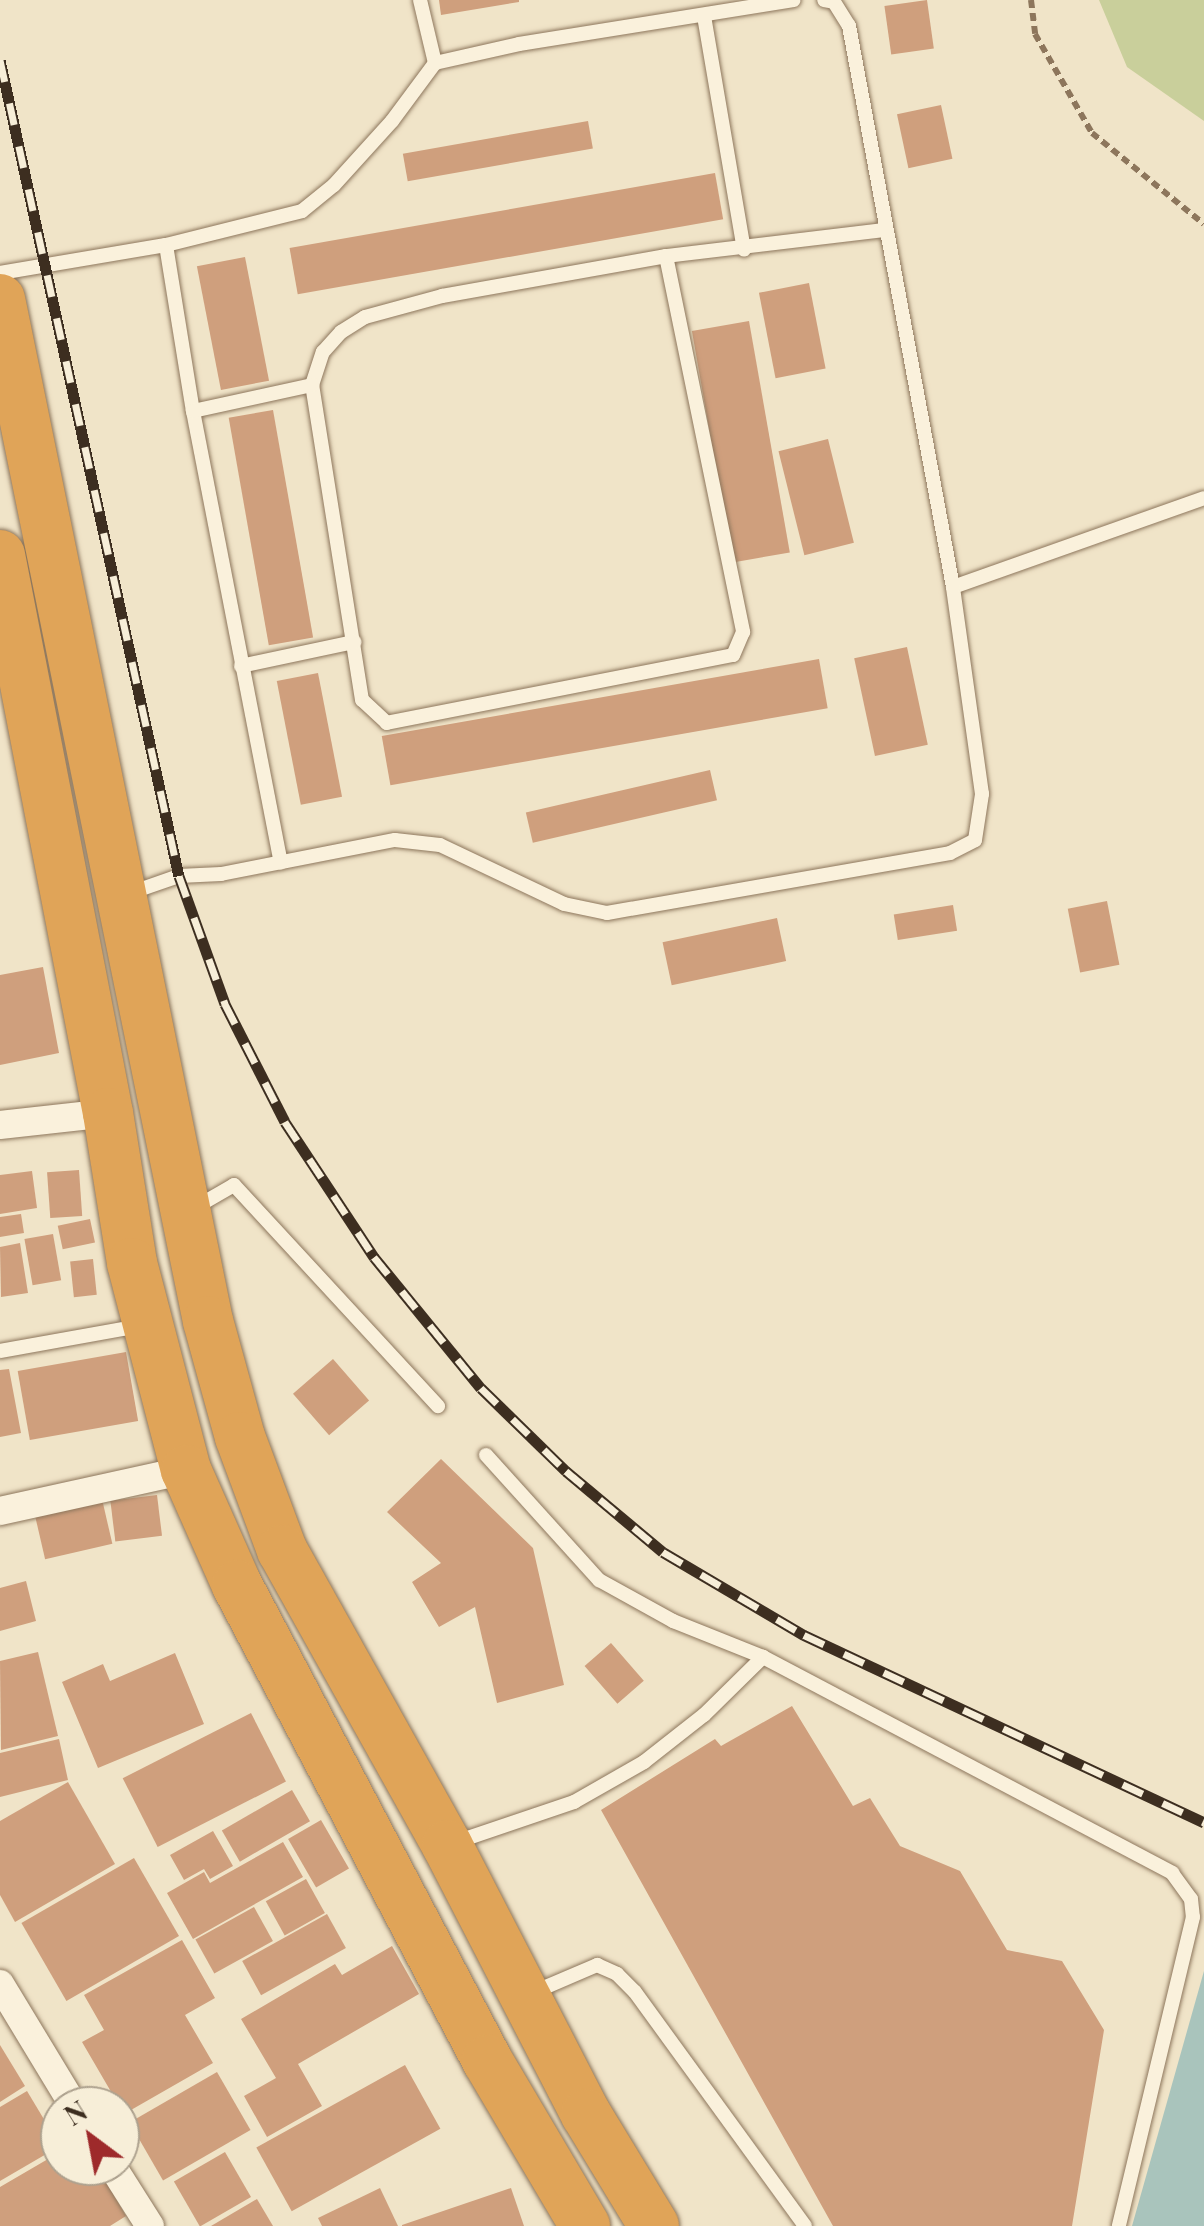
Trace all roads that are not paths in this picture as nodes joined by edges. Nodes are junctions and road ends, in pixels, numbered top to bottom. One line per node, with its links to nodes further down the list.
1 (420, 0): 5 (lane)
2 (794, 0): 4 (lane)
3 (824, 0): 6 (lane)
4 (704, 16): 5 (lane); 8 (lane)
5 (435, 62): 7 (lane)
6 (883, 230): 8 (lane); 17 (lane)
7 (166, 244): 10 (lane); 13 (lane)
8 (744, 250): 9 (lane)
9 (666, 256): 12 (lane); 18 (lane)
10 (0, 273)
11 (0, 300): 14 (highway)
12 (312, 385): 13 (lane); 18 (lane)
13 (193, 412): 19 (lane)
14 (19, 494): 21 (highway)
15 (1204, 498): 17 (lane)
16 (0, 555): 22 (highway)
17 (953, 588): 20 (lane)
18 (354, 642): 19 (lane)
19 (241, 666): 20 (lane)
20 (281, 862): 21 (lane)
21 (124, 896): 24 (highway)
22 (108, 1113): 23 (street); 25 (highway)
23 (0, 1126)
24 (187, 1212): 27 (lane); 32 (highway)
25 (144, 1325): 26 (lane); 29 (highway)
26 (0, 1351)
27 (438, 1406)
28 (486, 1455): 31 (lane)
29 (186, 1470): 30 (street); 39 (highway)
30 (0, 1511)
31 (762, 1656): 32 (lane); 42 (lane)
32 (447, 1845): 34 (highway)
33 (0, 1984): 35 (street)
34 (524, 1996): 40 (highway); 41 (lane)
35 (7, 2016): 36 (street)
36 (59, 2086)
37 (125, 2186): 38 (street)
38 (150, 2226)
39 (585, 2226)
40 (654, 2226)
41 (805, 2226)
42 (1119, 2226)

